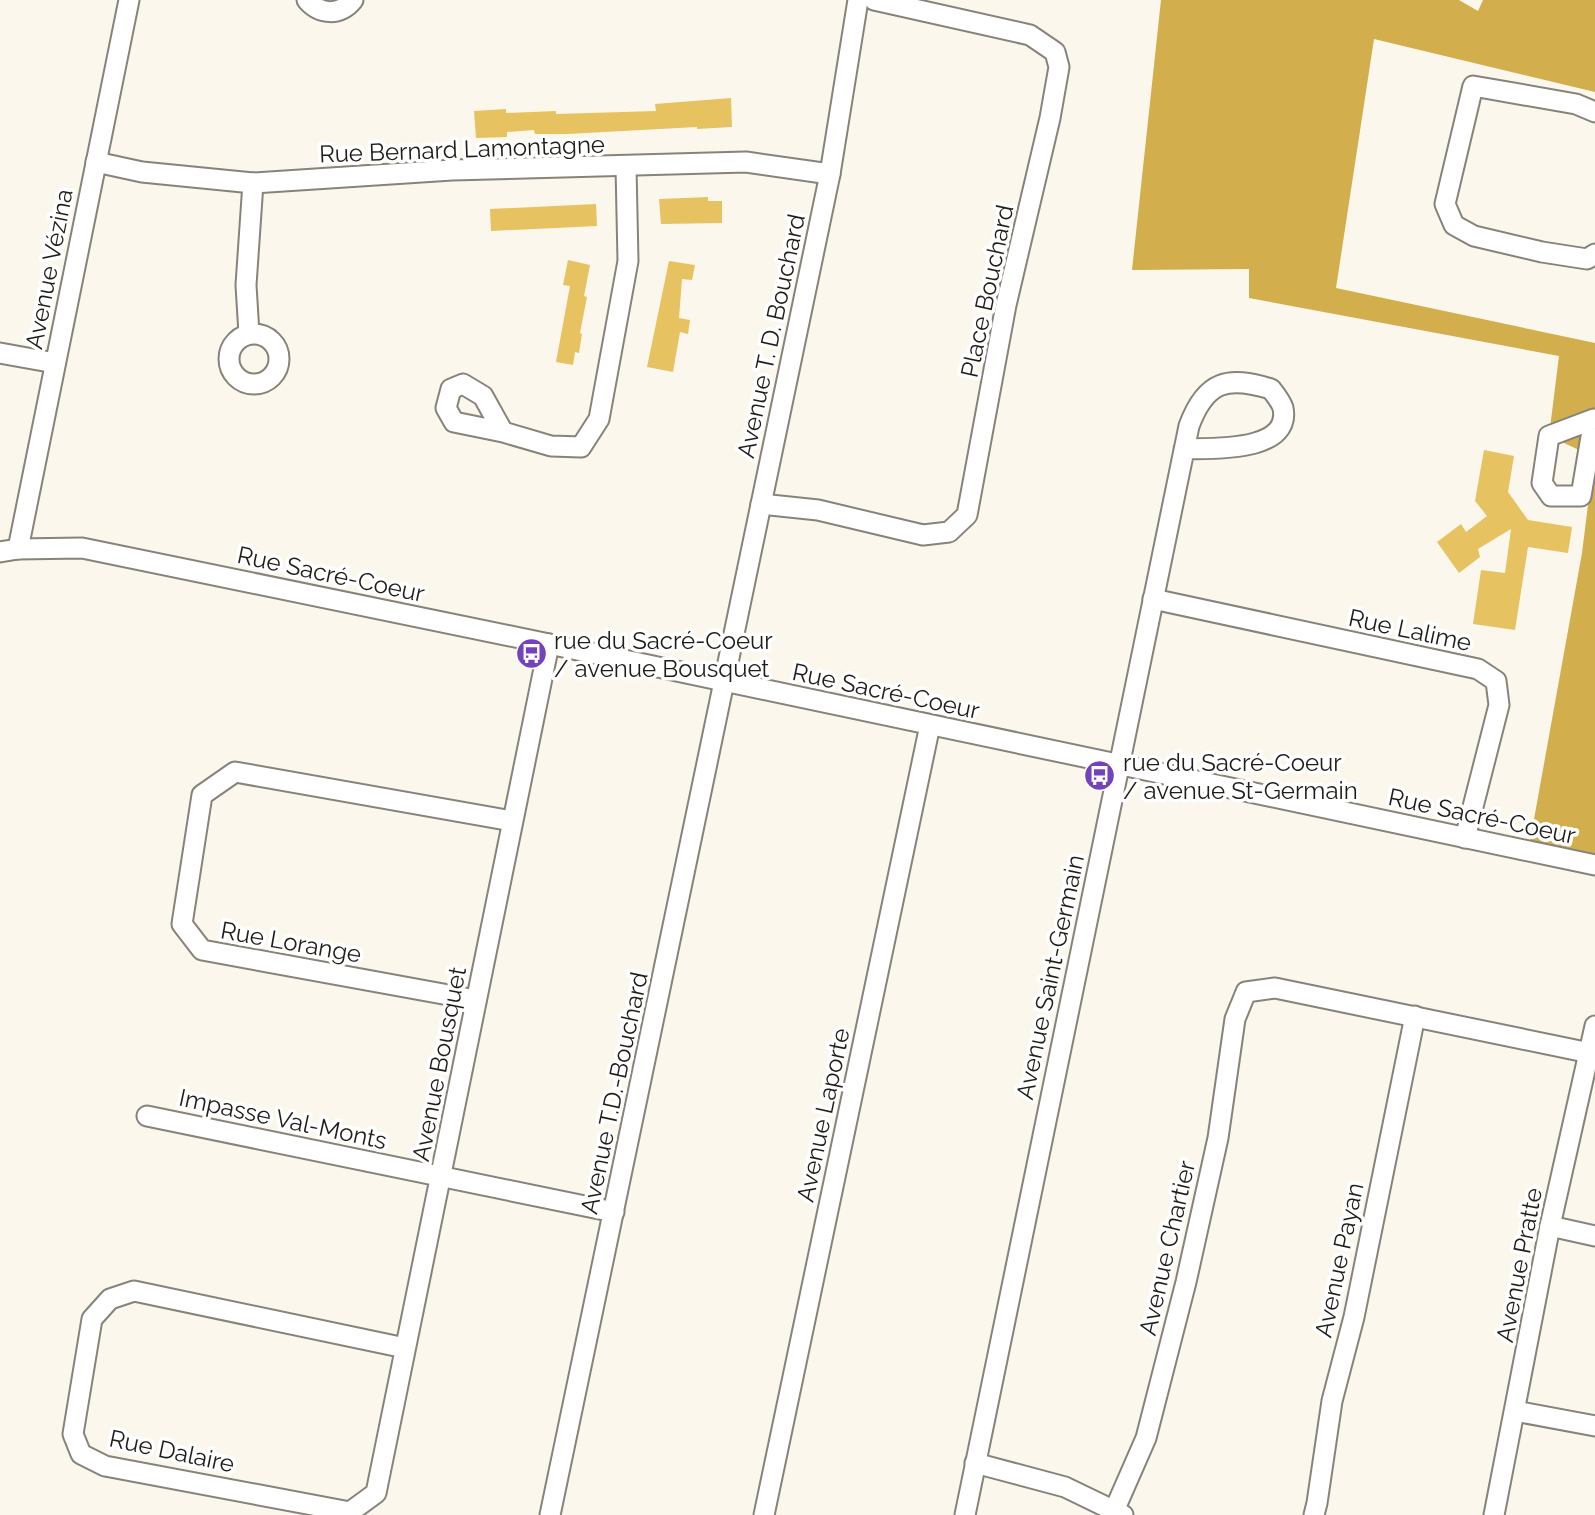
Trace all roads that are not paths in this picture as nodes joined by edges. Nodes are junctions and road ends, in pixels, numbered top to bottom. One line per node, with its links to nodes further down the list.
1 (129, 0): 7 (street, Avenue Vézina)
2 (307, 0): 3 (street)
3 (353, 0)
4 (858, 0): 9 (street, Avenue T. D. Bouchard)
5 (874, 0): 17 (street, Place Bouchard)
6 (1595, 112): 11 (street)
7 (96, 162): 10 (street, Rue Bernard Lamontagne); 14 (street, Avenue Vézina)
8 (626, 167): 9 (street, Rue Bernard Lamontagne); 10 (street, Rue Bernard Lamontagne); 15 (street)
9 (830, 174): 17 (street, Avenue T. D. Bouchard)
10 (253, 183): 12 (street)
11 (1595, 254)
12 (249, 334)
13 (0, 353): 14 (street)
14 (55, 363): 18 (street, Avenue Vézina)
15 (503, 432)
16 (1184, 449): 16 (street, Avenue Saint-Germain); 19 (street, Avenue Saint-Germain)
17 (761, 503): 21 (street, Avenue T. D. Bouchard)
18 (9, 550): 20 (street, Rue Sacré-Coeur)
19 (1153, 599): 23 (street, Avenue Saint-Germain); 25 (street, Rue Lalime)
20 (549, 644): 21 (street, Rue Sacré-Coeur); 24 (street, Avenue Bousquet)
21 (726, 682): 22 (street, Rue Sacré-Coeur); 33 (street, Avenue T.D.-Bouchard)
22 (930, 725): 23 (street, Rue Sacré-Coeur); 43 (street, Avenue Laporte)
23 (1119, 765): 25 (street, Rue Sacré-Coeur); 39 (street, Avenue Saint-Germain)
24 (512, 821): 27 (street, Avenue Bousquet); 27 (street, Rue Lorange)
25 (1465, 838): 26 (street, Rue Sacré-Coeur)
26 (1595, 865)
27 (477, 1000): 32 (street, Avenue Bousquet)
28 (1415, 1016): 30 (street); 41 (street, Avenue Chartier); 45 (street, Avenue Payan)
29 (1595, 1026): 30 (street, Avenue Pratte)
30 (1590, 1053): 34 (street, Avenue Pratte)
31 (147, 1116): 32 (street, Impasse Val-Monts)
32 (441, 1176): 33 (street, Impasse Val-Monts); 36 (street, Avenue Bousquet)
33 (614, 1212): 42 (street, Avenue T.D.-Bouchard)
34 (1550, 1226): 35 (street); 37 (street, Avenue Pratte)
35 (1595, 1236)
36 (405, 1348): 40 (street, Avenue Bousquet); 40 (street, Rue Dalaire)
37 (1515, 1411): 38 (street); 46 (street, Avenue Pratte)
38 (1595, 1426)
39 (975, 1463): 41 (street); 44 (street, Avenue Saint-Germain)
40 (376, 1493)
41 (1119, 1513)
42 (550, 1515)
43 (764, 1515)
44 (965, 1515)
45 (1314, 1515)
46 (1494, 1515)

